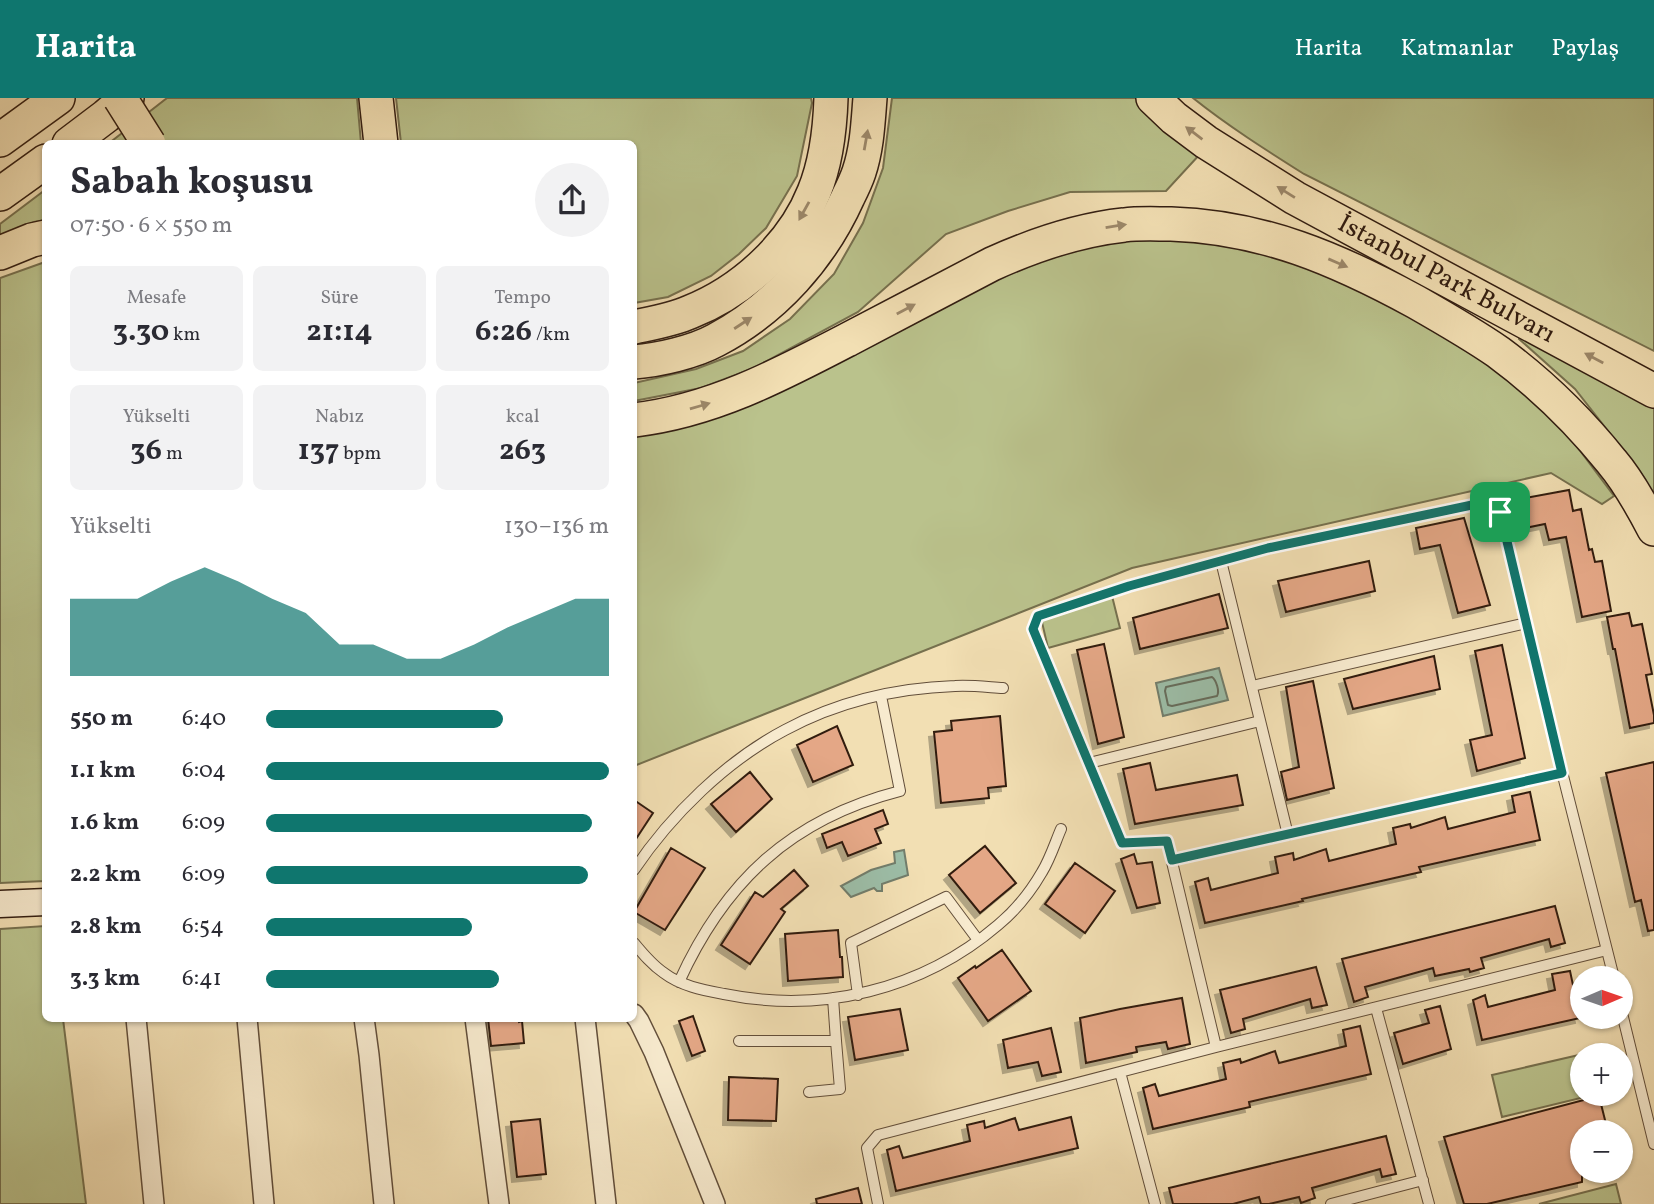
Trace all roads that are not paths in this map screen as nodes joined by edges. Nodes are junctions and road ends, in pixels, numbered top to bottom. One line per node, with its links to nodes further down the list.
1 (58, 98): 8 (highway)
2 (120, 98): 10 (highway, bridge)
3 (127, 98): 9 (highway)
4 (376, 98): 11 (highway)
5 (831, 98): 16 (highway, one-way to 16)
6 (870, 98): 17 (highway, one-way to 6)
7 (1153, 98): 18 (highway, İstanbul Park Bulvarı, one-way to 7)
8 (0, 140)
9 (74, 140)
10 (146, 140)
11 (381, 140)
12 (42, 164): 13 (highway)
13 (0, 194)
14 (42, 238): 15 (highway)
15 (0, 253)
16 (637, 326)
17 (637, 361)
18 (1654, 391)
19 (637, 420): 20 (highway, one-way to 20)
20 (1654, 529)
21 (1221, 561): 22 (lane); 23 (lane); 27 (lane)
22 (1526, 623): 23 (lane); 28 (lane)
23 (1252, 686): 26 (lane)
24 (1003, 688): 25 (lane)
25 (881, 695): 32 (lane); 39 (lane)
26 (1260, 721): 27 (lane); 30 (lane)
27 (1089, 763): 31 (lane)
28 (1562, 773): 30 (lane); 37 (lane)
29 (1061, 829): 35 (lane)
30 (1288, 835): 31 (lane)
31 (1172, 860): 52 (lane)
32 (637, 866)
33 (42, 902): 34 (street)
34 (0, 904)
35 (978, 940): 40 (lane); 40 (lane)
36 (637, 947): 39 (lane)
37 (1607, 950): 38 (lane); 42 (lane)
38 (1611, 966)
39 (679, 982): 41 (lane)
40 (858, 995): 41 (lane)
41 (833, 998): 51 (lane)
42 (1376, 1007): 52 (lane); 58 (lane)
43 (637, 1018): 64 (street)
44 (136, 1022): 59 (street)
45 (247, 1022): 60 (street)
46 (365, 1022): 61 (street)
47 (476, 1022): 62 (street)
48 (585, 1022): 63 (street)
49 (1626, 1029): 56 (lane)
50 (739, 1041): 51 (lane)
51 (836, 1041): 54 (lane)
52 (1216, 1047): 53 (lane)
53 (1120, 1072): 65 (lane); 66 (lane)
54 (809, 1092)
55 (1654, 1112): 56 (lane)
56 (1651, 1127): 57 (lane)
57 (1654, 1143)
58 (1423, 1180): 67 (lane); 68 (lane)
59 (154, 1204)
60 (264, 1204)
61 (384, 1204)
62 (499, 1204)
63 (606, 1204)
64 (715, 1204)
65 (878, 1204)
66 (1156, 1204)
67 (1331, 1204)
68 (1429, 1204)

